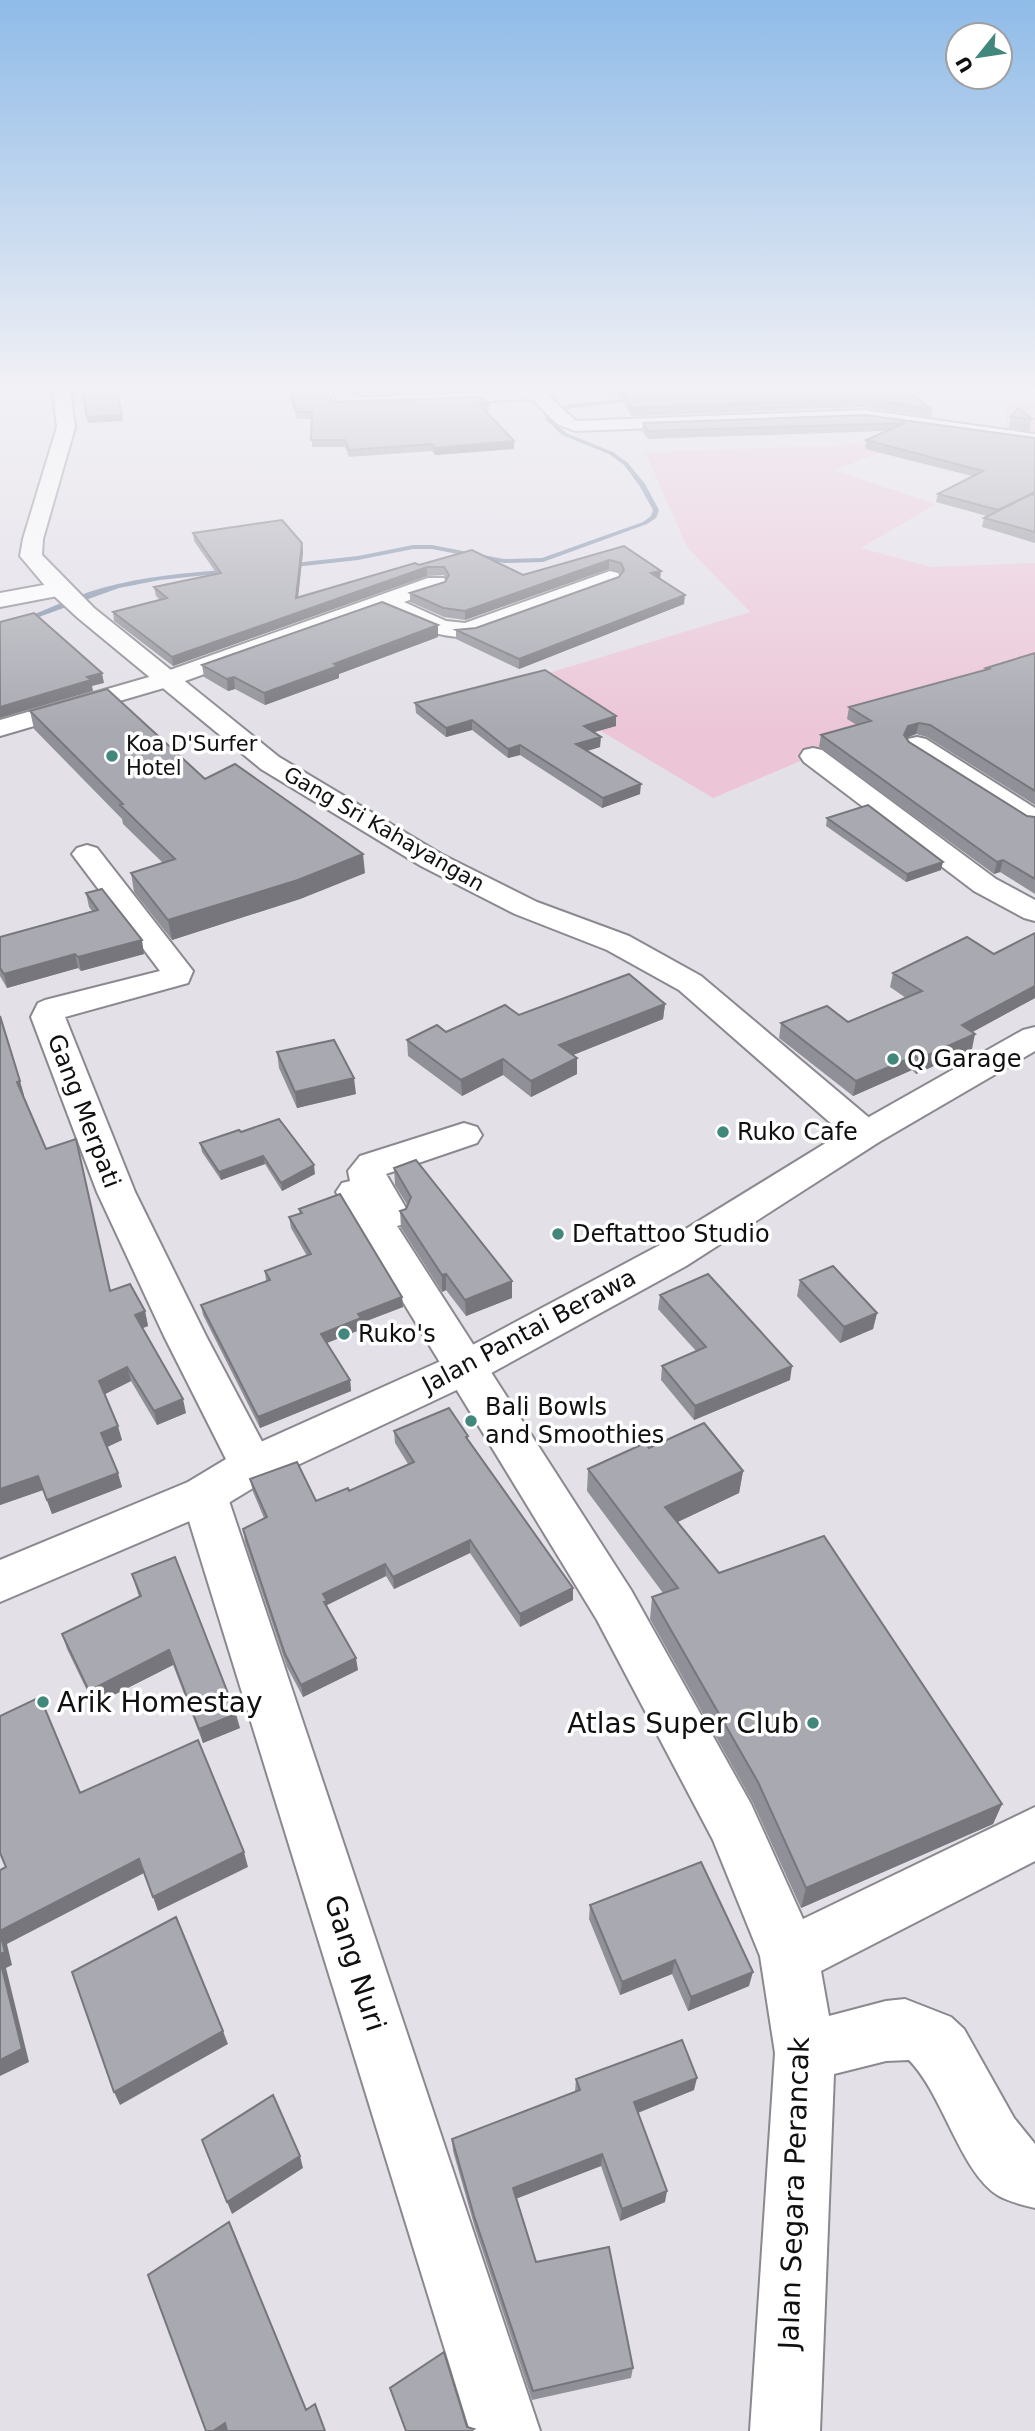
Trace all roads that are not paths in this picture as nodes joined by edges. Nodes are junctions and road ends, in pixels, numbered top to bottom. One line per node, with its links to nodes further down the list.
1 (43, 504): 4 (street, Gang Sri Kahayangan)
2 (610, 578): 6 (street)
3 (436, 583): 6 (street)
4 (60, 589): 5 (street); 7 (street, Gang Sri Kahayangan)
5 (0, 600)
6 (383, 601): 7 (street)
7 (165, 680): 8 (street); 15 (street, Gang Sri Kahayangan)
8 (0, 728)
9 (917, 745): 11 (street)
10 (813, 756): 13 (street)
11 (1035, 820)
12 (87, 854): 19 (street, Gang Merpati)
13 (1035, 912)
14 (1035, 1037): 15 (street, Jalan Pantai Berawa)
15 (866, 1134): 18 (street, Jalan Pantai Berawa)
16 (464, 1135): 18 (street)
17 (355, 1192): 18 (street)
18 (475, 1363): 19 (street, Jalan Pantai Berawa); 23 (street, Jalan Segara Perancak)
19 (252, 1466): 20 (street, Jalan Pantai Berawa)
20 (204, 1495): 21 (street, Jalan Pantai Berawa); 26 (street, Gang Nuri)
21 (0, 1582)
22 (1035, 1833): 23 (street)
23 (789, 1956): 24 (street, Jalan Segara Perancak)
24 (805, 2053): 25 (street); 27 (street, Jalan Segara Perancak)
25 (1035, 2176)
26 (505, 2431)
27 (785, 2431)

